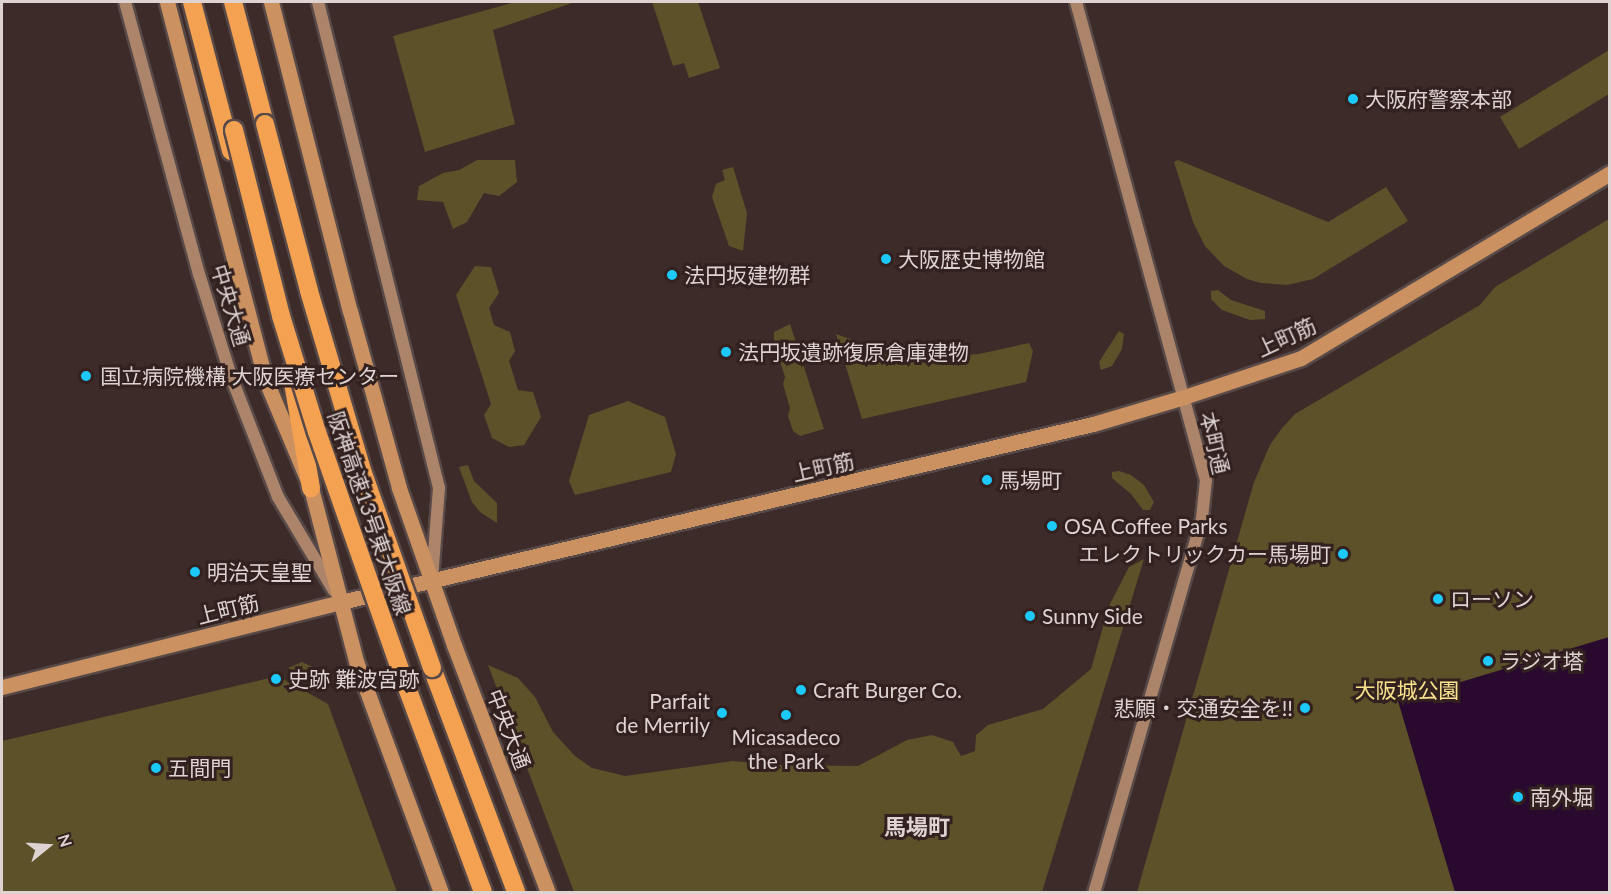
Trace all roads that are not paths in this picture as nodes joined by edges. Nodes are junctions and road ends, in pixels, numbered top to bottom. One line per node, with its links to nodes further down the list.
1 (125, 2): 13 (street, 中央大通)
2 (167, 2): 11 (main road, 中央大通)
3 (192, 2): 11 (highway)
4 (201, 2): 16 (highway, 阪神高速13号東大阪線, bridge)
5 (233, 2): 17 (highway, 阪神高速13号東大阪線, bridge)
6 (271, 2): 12 (main road, 中央大通)
7 (318, 2): 12 (street, 中央大通)
8 (1076, 2): 10 (street, 本町通)
9 (1610, 173): 10 (main road, 上町筋)
10 (1184, 397): 12 (main road, 上町筋); 19 (street, 本町通)
11 (311, 488): 13 (main road, 中央大通)
12 (432, 581): 13 (main road, 上町筋); 18 (main road, 中央大通)
13 (341, 602): 14 (main road, 上町筋); 15 (main road, 中央大通)
14 (2, 687)
15 (441, 892)
16 (483, 892)
17 (516, 892)
18 (548, 892)
19 (1094, 892)

